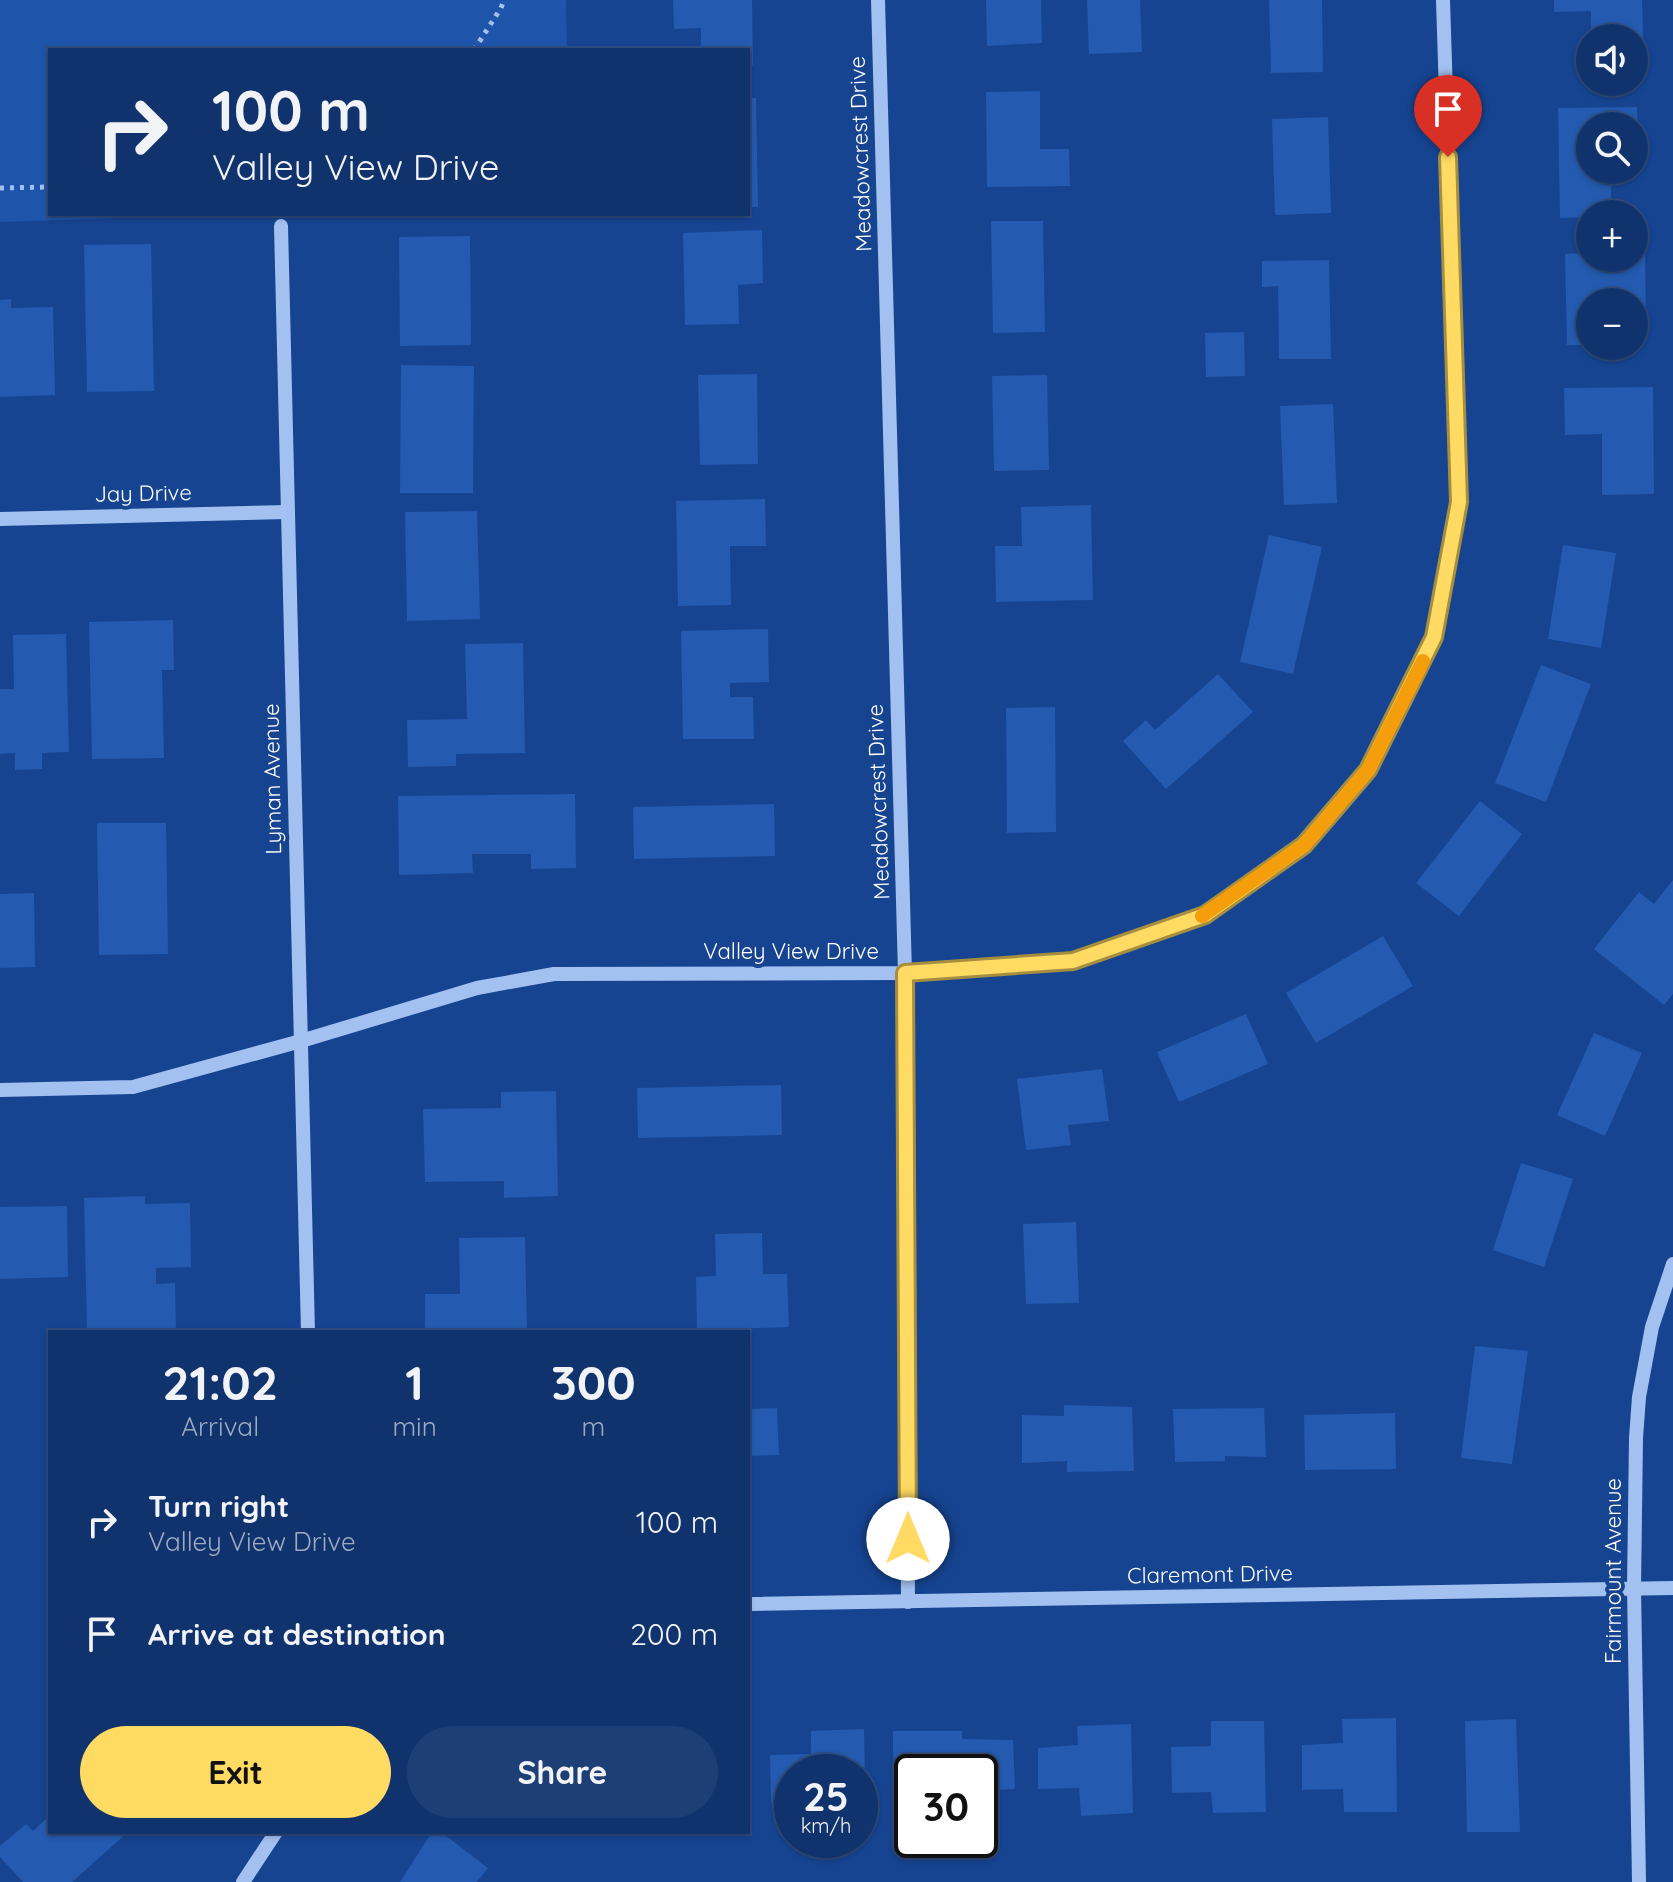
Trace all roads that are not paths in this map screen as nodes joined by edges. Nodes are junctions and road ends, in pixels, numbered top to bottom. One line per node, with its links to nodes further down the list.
1 (878, 0): 6 (street, Meadowcrest Drive)
2 (1443, 0): 6 (street, Valley View Drive)
3 (281, 226): 4 (street, Lyman Avenue)
4 (288, 512): 5 (street, Jay Drive); 7 (street, Lyman Avenue)
5 (0, 519)
6 (905, 973): 7 (street, Valley View Drive); 13 (street, Meadowcrest Drive)
7 (301, 1041): 8 (street, Valley View Drive); 10 (street, Lyman Avenue)
8 (0, 1090)
9 (1673, 1264): 11 (street, Fairmount Avenue)
10 (308, 1330)
11 (1634, 1588): 12 (street, Claremont Drive); 13 (street, Claremont Drive); 17 (street, Fairmount Avenue)
12 (1673, 1588)
13 (908, 1602): 14 (street, Claremont Drive)
14 (750, 1604)
15 (275, 1834): 16 (street)
16 (243, 1882)
17 (1639, 1882)

